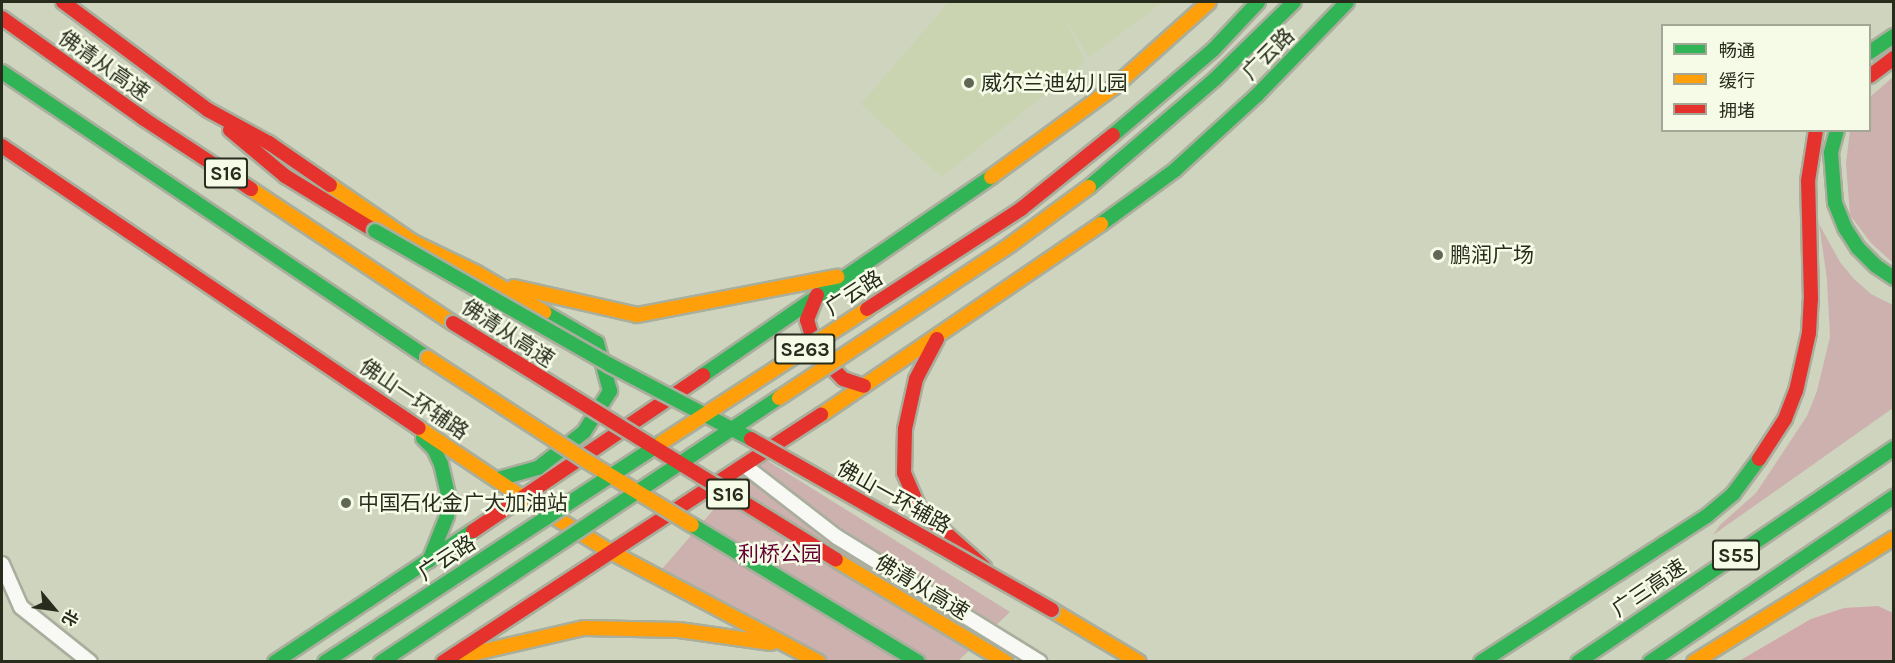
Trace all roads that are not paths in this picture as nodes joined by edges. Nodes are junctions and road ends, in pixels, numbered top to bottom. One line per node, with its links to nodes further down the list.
1 (63, 2): 12 (main road)
2 (1209, 2): 17 (main road, 广云路 / S263)
3 (1258, 2): 37 (main road, 广云路 / S263, bridge)
4 (1294, 2): 38 (main road, 广云路 / S263, bridge)
5 (1347, 2): 20 (main road, 广云路)
6 (2, 18): 41 (main road, 佛清从高速 / S16, bridge)
7 (1893, 36): 8 (main road)
8 (1871, 51)
9 (1893, 58): 11 (main road)
10 (2, 72): 40 (main road, S16, bridge)
11 (1871, 74)
12 (208, 110): 16 (main road); 32 (main road, 佛山一环辅路, bridge)
13 (1816, 132): 44 (main road)
14 (1836, 132): 18 (main road)
15 (2, 146): 22 (main road, 佛山一环辅路)
16 (477, 273): 17 (main road); 25 (main road)
17 (850, 274): 19 (main road, 广云路 / S263)
18 (1893, 278)
19 (817, 295): 21 (main road); 26 (main road, 广云路 / S263)
20 (938, 338): 21 (main road, 广云路); 32 (main road, bridge)
21 (864, 386): 24 (main road, 广云路)
22 (400, 417): 25 (main road, 佛山一环辅路); 30 (main road)
23 (1893, 448): 45 (main road, 广三高速 / S55)
24 (745, 466): 29 (main road, 广云路); 42 (street)
25 (498, 479): 26 (main road, 佛山一环辅路)
26 (522, 497): 29 (main road, 佛山一环辅路); 30 (main road, 广云路 / S263)
27 (1893, 497): 46 (main road, S55)
28 (1893, 538): 47 (main road)
29 (611, 552): 33 (main road, 佛山一环辅路); 34 (main road, 广云路)
30 (429, 561): 36 (main road, 广云路 / S263)
31 (2, 564): 35 (street)
32 (993, 575): 43 (main road, 佛山一环辅路, bridge)
33 (790, 647): 34 (main road); 39 (main road, 佛山一环辅路)
34 (443, 661)
35 (90, 662)
36 (275, 662)
37 (325, 662)
38 (381, 662)
39 (819, 662)
40 (918, 662)
41 (1006, 662)
42 (1039, 662)
43 (1139, 662)
44 (1481, 662)
45 (1578, 662)
46 (1650, 662)
47 (1694, 662)

